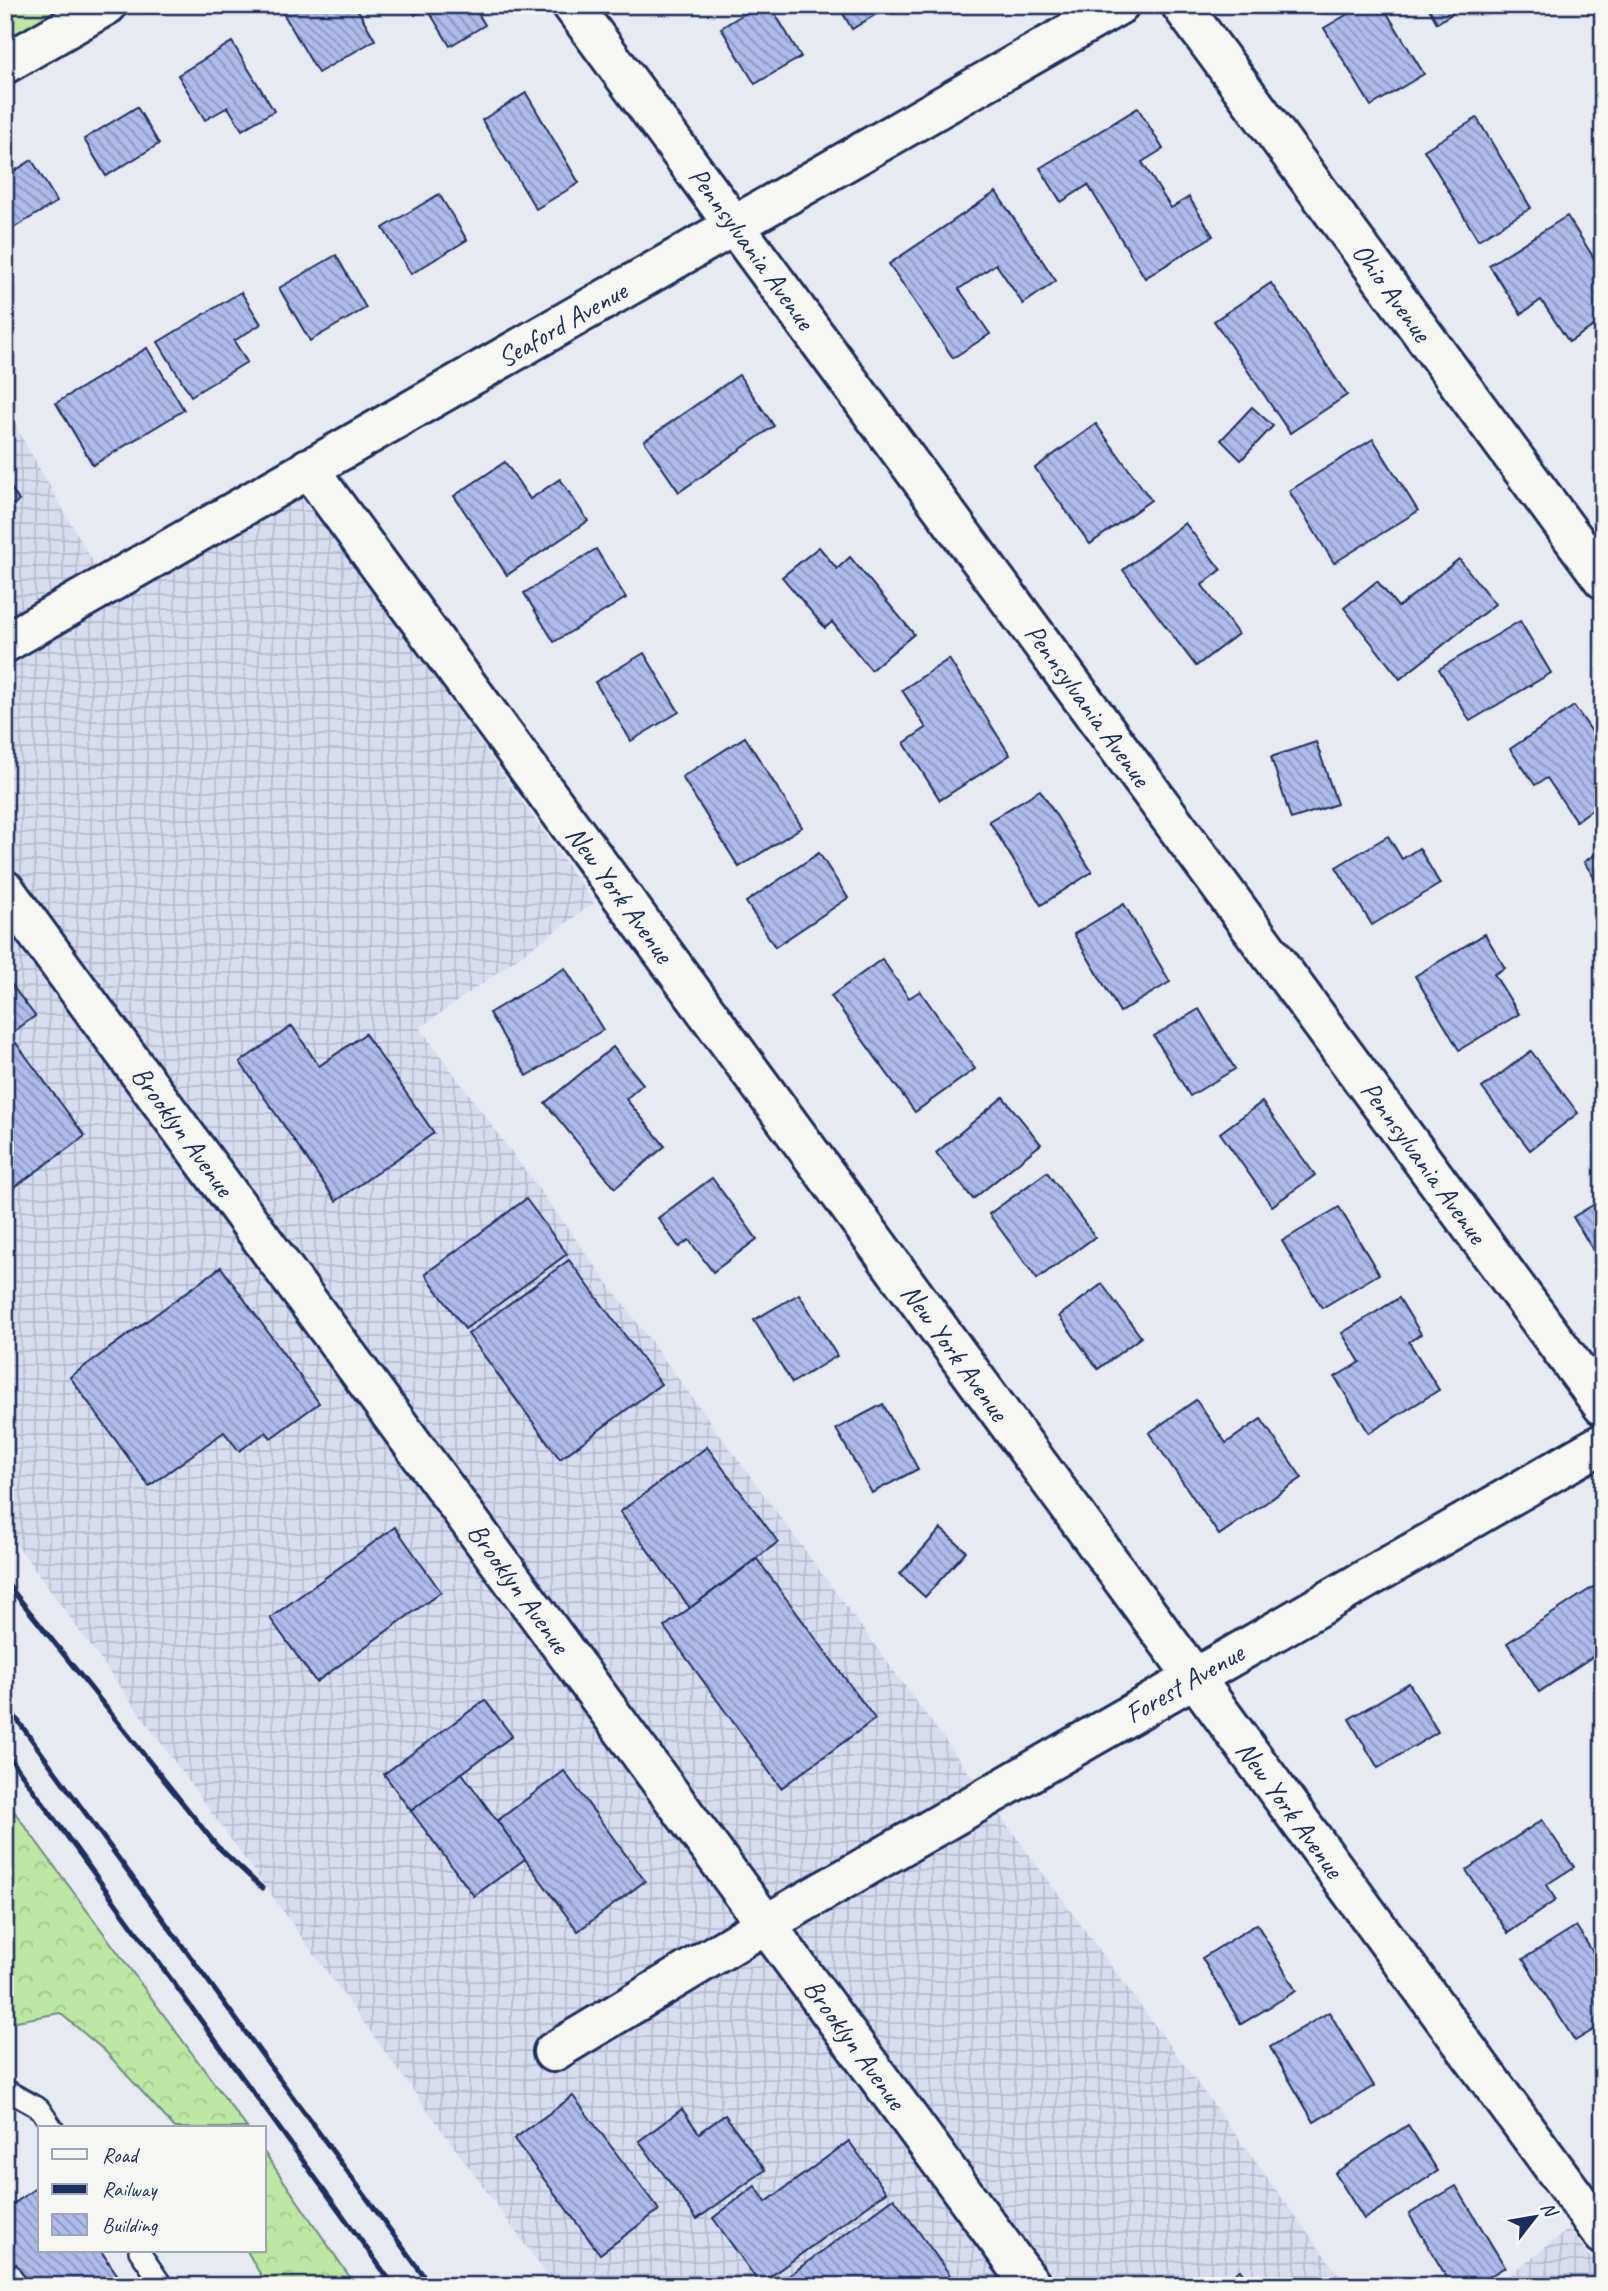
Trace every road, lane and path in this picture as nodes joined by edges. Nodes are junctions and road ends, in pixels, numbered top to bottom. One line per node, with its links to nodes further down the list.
1 (107, 5): 5 (street)
2 (572, 5): 6 (street, Pennsylvania Avenue)
3 (1119, 5): 6 (street, Seaford Avenue)
4 (1181, 5): 8 (street, Ohio Avenue)
5 (5, 64)
6 (735, 225): 7 (street, Seaford Avenue); 11 (street, Pennsylvania Avenue)
7 (308, 468): 9 (street, Seaford Avenue); 13 (street, New York Avenue)
8 (1603, 579)
9 (5, 643)
10 (5, 890): 14 (street, Brooklyn Avenue)
11 (1603, 1406)
12 (1603, 1443): 13 (street, Forest Avenue)
13 (1193, 1678): 14 (street, Forest Avenue); 18 (street, New York Avenue)
14 (766, 1924): 15 (street, Forest Avenue); 21 (street, Brooklyn Avenue)
15 (553, 2052)
16 (5, 2089): 17 (lane)
17 (53, 2126)
18 (1603, 2235)
19 (140, 2252): 20 (lane)
20 (163, 2286)
21 (1032, 2286)

